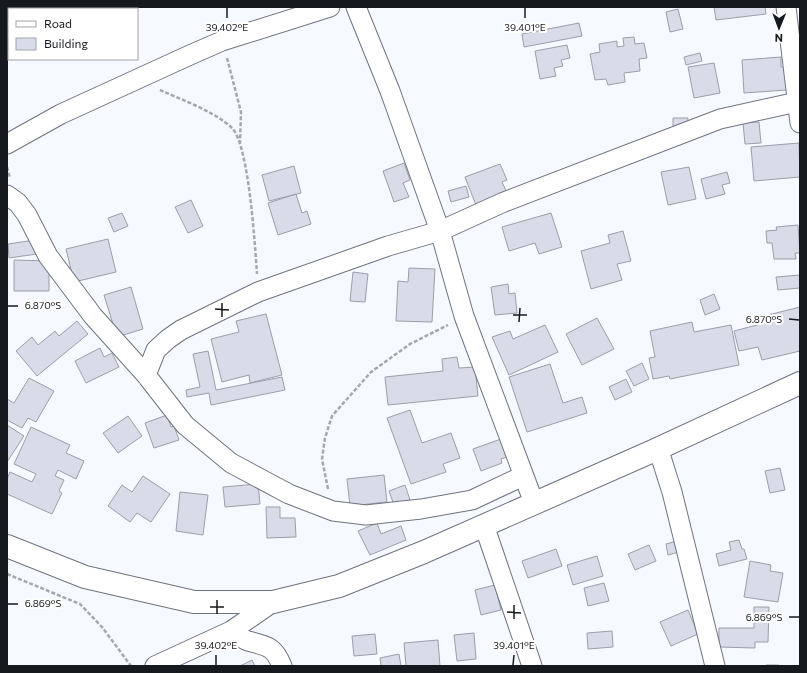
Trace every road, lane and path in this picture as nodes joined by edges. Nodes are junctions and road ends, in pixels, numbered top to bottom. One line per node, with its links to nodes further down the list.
1 (330, 7): 4 (street)
2 (356, 7): 11 (street)
3 (786, 7): 6 (street)
4 (222, 42): 5 (street); 9 (path)
5 (135, 78): 8 (street); 9 (path)
6 (797, 102): 7 (street); 11 (street)
7 (800, 123)
8 (7, 144)
9 (240, 144): 12 (path)
10 (7, 195): 14 (street)
11 (440, 231): 12 (street); 13 (street)
12 (258, 292): 14 (street)
13 (464, 316): 17 (street); 19 (path)
14 (146, 376): 19 (street)
15 (800, 384): 16 (main road)
16 (658, 448): 18 (main road); 29 (street)
17 (523, 476): 18 (street); 19 (street)
18 (534, 504): 20 (main road)
19 (333, 511)
20 (484, 525): 23 (main road); 28 (street)
21 (7, 546): 23 (main road)
22 (7, 574): 25 (path)
23 (273, 602): 24 (street)
24 (231, 631): 26 (street); 27 (street)
25 (131, 666)
26 (155, 666)
27 (282, 666)
28 (532, 666)
29 (715, 666)

